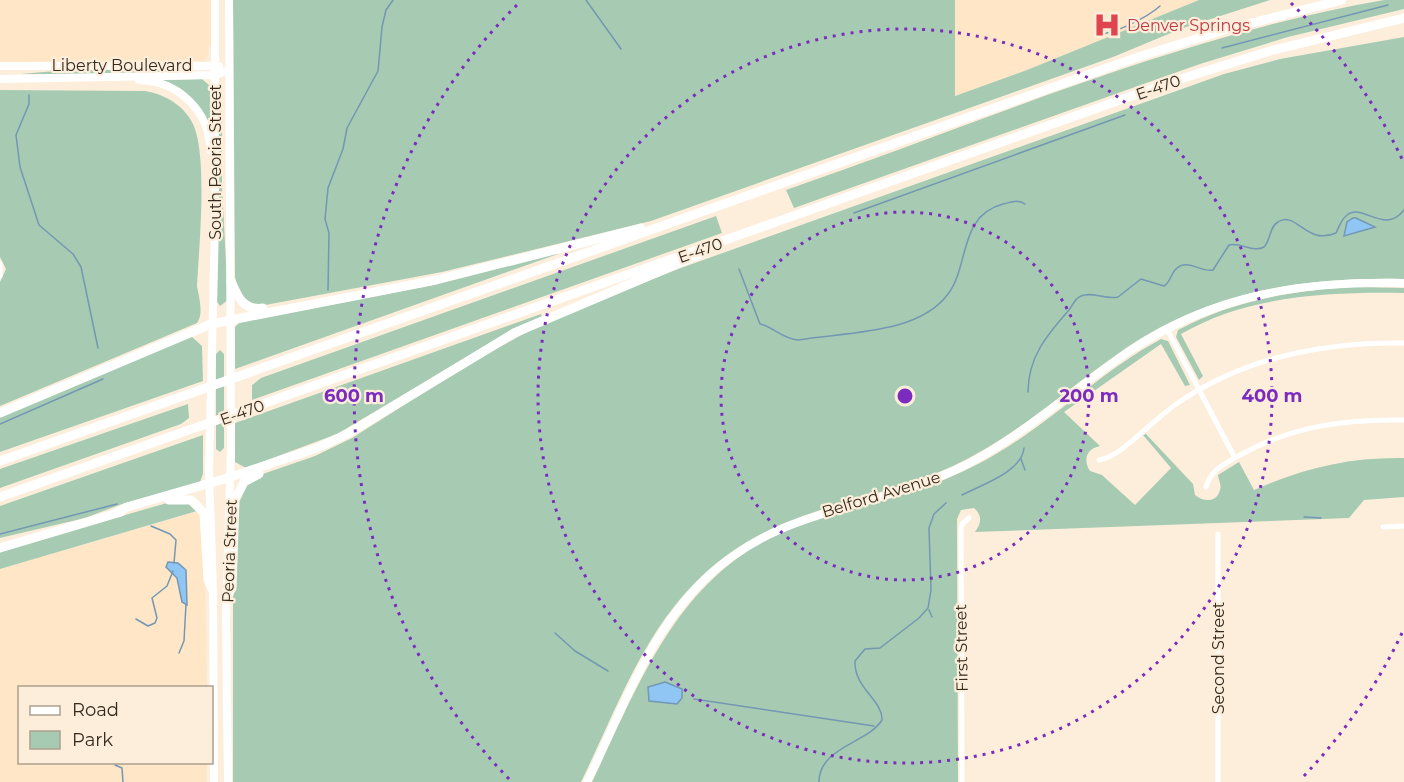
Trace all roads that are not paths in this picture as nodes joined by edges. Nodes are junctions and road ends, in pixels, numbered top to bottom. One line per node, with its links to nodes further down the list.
1 (215, 0): 5 (main road, South Peoria Street)
2 (229, 0): 7 (main road, South Peoria Street)
3 (1342, 0): 12 (highway)
4 (1404, 18): 13 (highway, E-470)
5 (215, 65): 6 (main road, Liberty Boulevard); 7 (main road, Liberty Boulevard); 8 (main road, South Peoria Street)
6 (0, 66)
7 (229, 70): 8 (main road, Liberty Boulevard); 16 (main road, South Peoria Street)
8 (215, 75): 9 (main road, Liberty Boulevard); 11 (main road, South Peoria Street)
9 (123, 78): 10 (main road, Liberty Boulevard); 11 (main road)
10 (0, 79)
11 (215, 170): 20 (main road, South Peoria Street)
12 (684, 218): 18 (highway); 29 (highway)
13 (717, 244): 26 (highway); 33 (highway, E-470)
14 (0, 264): 15 (street)
15 (0, 276)
16 (231, 281): 18 (highway); 19 (main road, South Peoria Street)
17 (1404, 283): 21 (main road, Belford Avenue)
18 (288, 308): 19 (highway)
19 (231, 319): 20 (highway); 30 (main road, Peoria Street)
20 (211, 324): 24 (highway); 31 (main road, Peoria Street)
21 (1167, 329): 23 (street); 46 (main road, Belford Avenue)
22 (1404, 343): 23 (street)
23 (1199, 390): 27 (street); 28 (street)
24 (0, 411)
25 (1404, 420): 27 (street)
26 (298, 455): 30 (highway); 41 (highway)
27 (1235, 458): 32 (street)
28 (1099, 460)
29 (0, 461)
30 (231, 477): 31 (highway); 41 (main road, Peoria Street)
31 (209, 484): 34 (highway); 40 (main road, Peoria Street)
32 (1206, 487)
33 (0, 497)
34 (116, 513): 39 (highway); 40 (highway)
35 (969, 518): 47 (street, First Street)
36 (1404, 526): 37 (street)
37 (1383, 527)
38 (1218, 534): 48 (street, Second Street)
39 (0, 546)
40 (213, 591): 42 (main road, Peoria Street)
41 (226, 596): 45 (main road, Peoria Street)
42 (214, 768): 43 (main road); 44 (main road, Peoria Street)
43 (209, 782)
44 (214, 782)
45 (228, 782)
46 (587, 782)
47 (962, 782)
48 (1218, 782)

